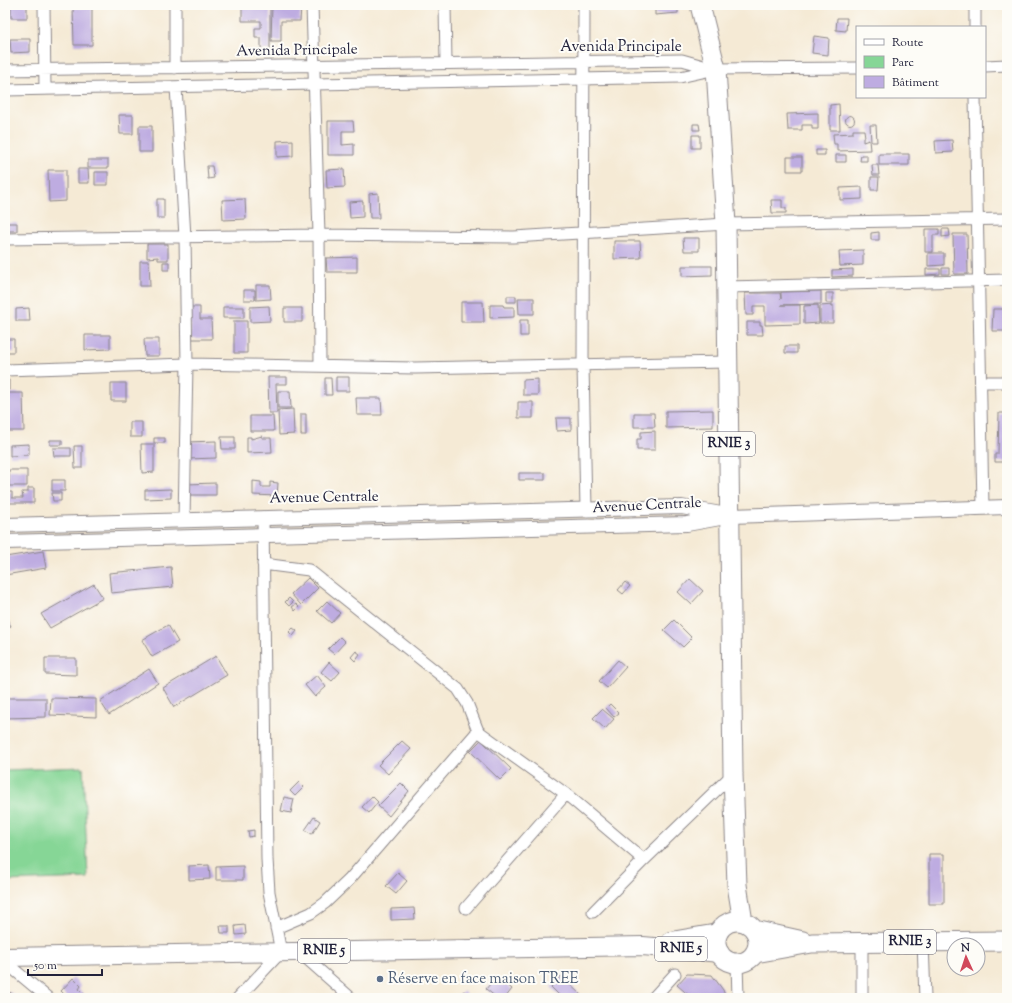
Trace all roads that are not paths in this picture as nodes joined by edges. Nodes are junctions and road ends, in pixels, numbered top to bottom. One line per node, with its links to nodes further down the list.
1 (44, 5): 17 (street)
2 (175, 5): 14 (street)
3 (312, 5): 11 (street)
4 (445, 5): 10 (street)
5 (584, 5): 9 (street)
6 (700, 5): 18 (highway, RNIE 3)
7 (975, 5): 8 (street)
8 (975, 26)
9 (584, 61): 10 (street, Avenida Principale); 18 (street, Avenida Principale); 19 (street)
10 (446, 63): 11 (street, Avenida Principale)
11 (313, 65): 14 (street, Avenida Principale); 20 (street)
12 (1007, 65): 13 (street)
13 (986, 66)
14 (176, 68): 17 (street, Avenida Principale)
15 (856, 68): 18 (street)
16 (5, 70): 17 (street, Avenida Principale)
17 (44, 70): 22 (street)
18 (716, 70): 19 (street, Avenida Principale); 27 (highway, RNIE 3)
19 (584, 79): 20 (street, Avenida Principale); 28 (street)
20 (313, 84): 21 (street, Avenida Principale); 29 (street)
21 (176, 87): 22 (street, Avenida Principale); 30 (street)
22 (45, 89): 23 (street, Avenida Principale)
23 (5, 90)
24 (975, 98): 25 (street)
25 (978, 219): 26 (street); 27 (street); 33 (street)
26 (1007, 219)
27 (726, 224): 28 (street); 34 (highway, RNIE 3)
28 (584, 231): 29 (street); 37 (street)
29 (319, 235): 30 (street); 38 (street)
30 (185, 237): 31 (street); 36 (street)
31 (5, 239)
32 (1007, 280): 33 (street)
33 (979, 281): 34 (street); 40 (street)
34 (726, 287): 35 (highway, RNIE 3)
35 (727, 362): 37 (street); 45 (highway, RNIE 3)
36 (187, 364): 38 (street); 39 (street); 47 (street)
37 (583, 365): 38 (street); 44 (street)
38 (320, 366)
39 (5, 370)
40 (981, 382): 41 (street); 42 (street)
41 (1007, 382)
42 (983, 507): 43 (street); 45 (street)
43 (1007, 507)
44 (586, 509): 45 (street, Avenue Centrale); 46 (street, Avenue Centrale)
45 (731, 516): 49 (street, Avenue Centrale); 53 (highway, RNIE 3)
46 (263, 517): 47 (street, Avenue Centrale); 49 (street)
47 (184, 520): 48 (street, Avenue Centrale)
48 (5, 525)
49 (263, 534): 50 (street, Avenue Centrale); 51 (street)
50 (5, 542)
51 (263, 564): 52 (street); 59 (street)
52 (478, 731): 54 (street); 59 (street)
53 (734, 774): 55 (street); 58 (highway, RNIE 3)
54 (566, 794): 55 (street); 56 (street)
55 (644, 860): 57 (street)
56 (466, 908)
57 (593, 912)
58 (736, 927): 63 (highway, RNIE 3); 64 (main road, RNIE 5); 66 (highway, RNIE 3); 67 (highway, RNIE 3)
59 (276, 928): 65 (street)
60 (1007, 941): 62 (highway, RNIE 3)
61 (862, 942): 62 (highway, RNIE 3); 63 (highway, RNIE 3); 77 (street)
62 (923, 942): 78 (street)
63 (812, 943): 67 (highway, RNIE 3)
64 (643, 946): 65 (main road, RNIE 5); 66 (main road, RNIE 5)
65 (290, 951): 68 (main road, RNIE 5); 73 (street); 74 (street)
66 (720, 953): 70 (highway)
67 (755, 953): 70 (highway, RNIE 3)
68 (5, 957)
69 (5, 962): 72 (street)
70 (737, 963): 76 (street)
71 (675, 974): 75 (street)
72 (48, 998)
73 (238, 998)
74 (351, 998)
75 (653, 998)
76 (738, 998)
77 (862, 998)
78 (925, 998)

